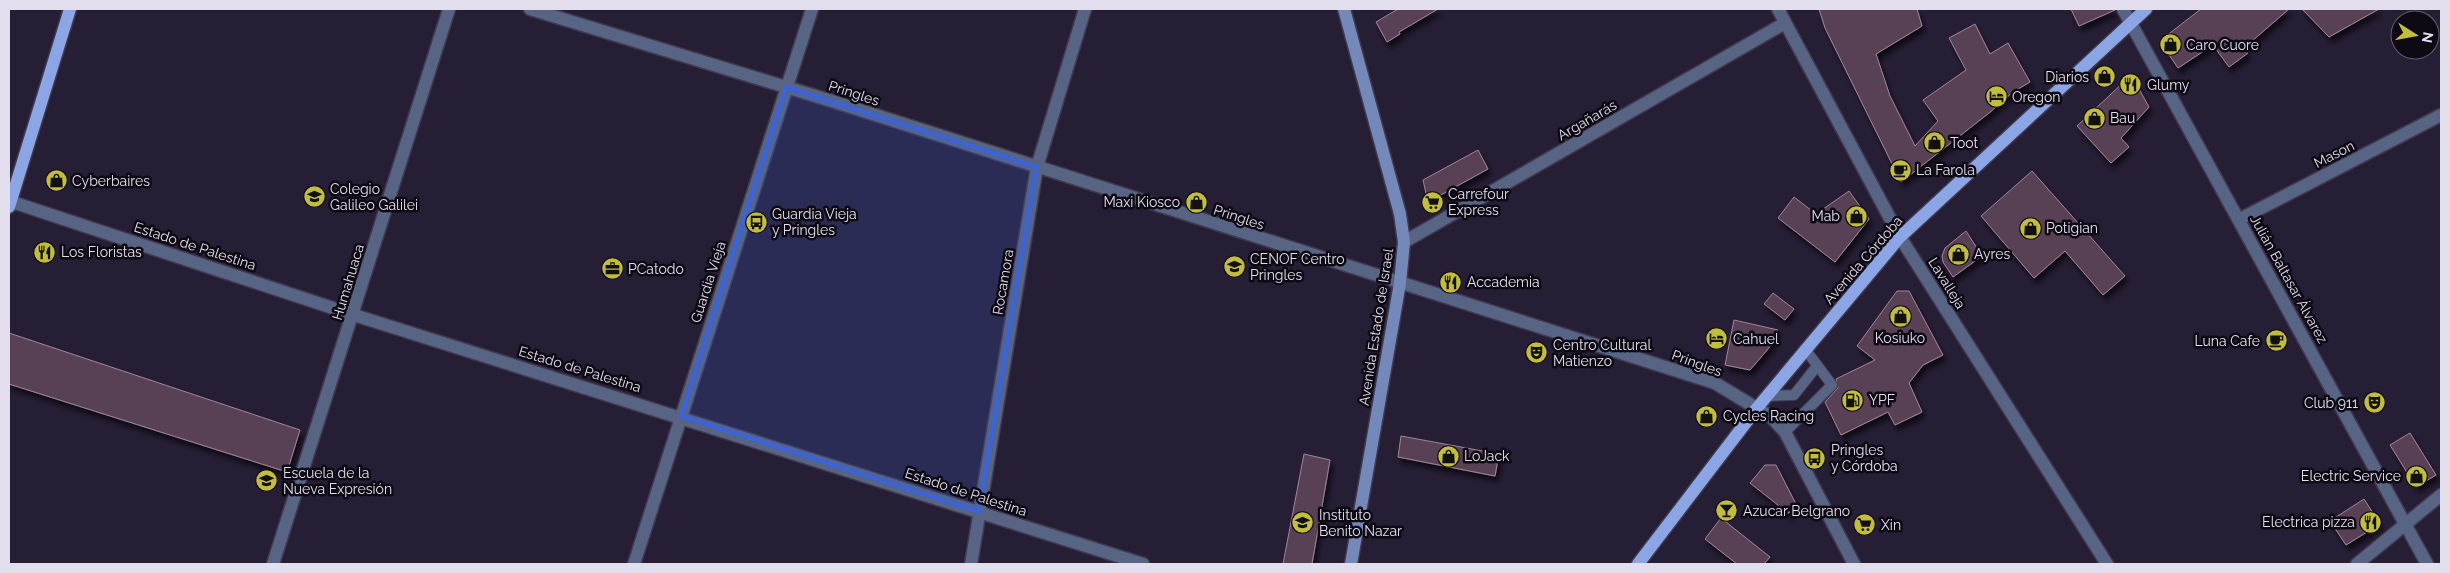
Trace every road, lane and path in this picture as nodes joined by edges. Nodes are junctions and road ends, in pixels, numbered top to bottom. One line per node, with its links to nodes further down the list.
1 (70, 9): 15 (main road)
2 (449, 9): 20 (street, Humahuaca)
3 (530, 9): 12 (street, Pringles)
4 (812, 9): 12 (street, Guardia Vieja)
5 (1085, 9): 14 (street, Rocamora)
6 (1344, 9): 18 (main road, Avenida Estado de Israel)
7 (1778, 9): 11 (street, Lavalleja)
8 (2123, 9): 10 (street, Julián Baltasar Álvarez)
9 (2146, 9): 10 (main road, Avenida Córdoba)
10 (2130, 23): 16 (street, Julián Baltasar Álvarez); 17 (main road, Avenida Córdoba)
11 (1785, 24): 17 (street, Lavalleja); 18 (street, Argañarás)
12 (786, 87): 14 (street, Pringles); 25 (street, Guardia Vieja)
13 (2441, 115): 16 (street, Mason)
14 (1037, 167): 19 (street, Pringles); 28 (street, Rocamora)
15 (9, 203): 20 (street, Estado de Palestina)
16 (2240, 219): 29 (street, Julián Baltasar Álvarez)
17 (1900, 237): 21 (main road, Avenida Córdoba); 37 (street, Lavalleja)
18 (1404, 242): 19 (main road, Avenida Estado de Israel)
19 (1400, 283): 24 (street, Pringles); 34 (main road, Avenida Estado de Israel)
20 (354, 315): 25 (street, Estado de Palestina); 30 (street, Humahuaca)
21 (1805, 349): 22 (lane); 23 (main road, Avenida Córdoba)
22 (1817, 366): 23 (lane); 26 (lane)
23 (1767, 396): 24 (main road, Avenida Córdoba)
24 (1757, 408): 26 (street, Pringles); 35 (main road, Avenida Córdoba)
25 (681, 416): 28 (street, Estado de Palestina); 31 (street, Guardia Vieja)
26 (1785, 432): 36 (street, Pringles)
27 (2441, 495): 29 (street)
28 (979, 512): 32 (street, Rocamora); 33 (street, Estado de Palestina)
29 (2406, 525): 38 (street); 39 (street, Julián Baltasar Álvarez)
30 (273, 564)
31 (634, 564)
32 (971, 564)
33 (1143, 564)
34 (1351, 564)
35 (1638, 564)
36 (1854, 564)
37 (2107, 564)
38 (2356, 564)
39 (2427, 564)

